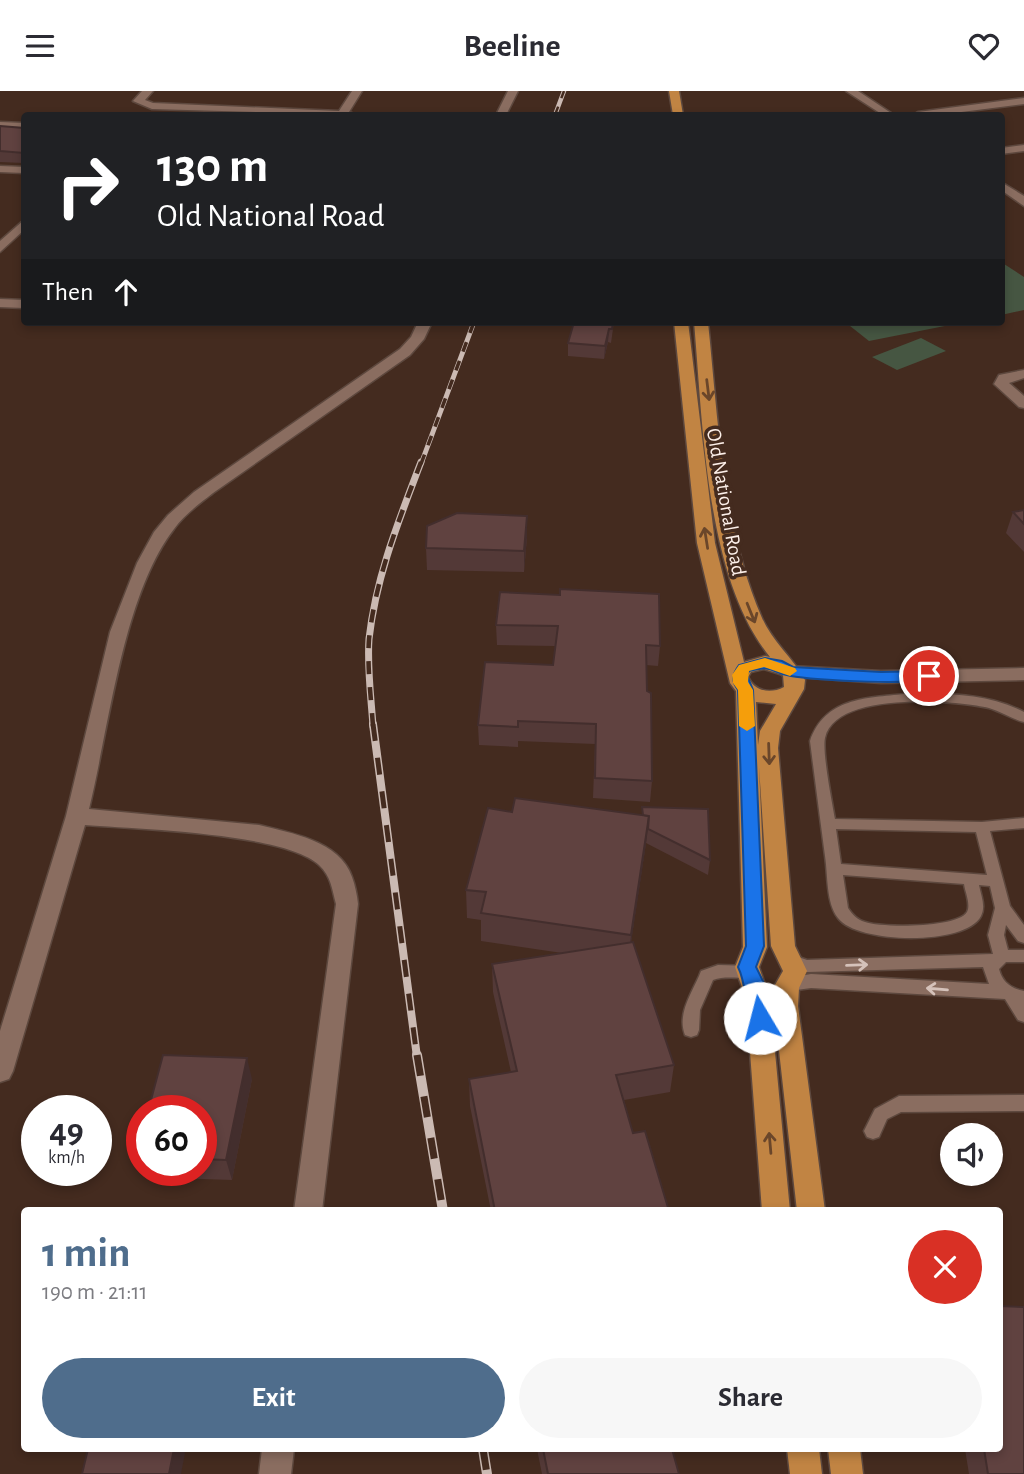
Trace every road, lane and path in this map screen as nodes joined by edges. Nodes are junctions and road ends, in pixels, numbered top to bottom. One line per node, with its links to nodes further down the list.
1 (148, 91): 7 (street)
2 (357, 91): 8 (street)
3 (513, 91): 9 (street)
4 (674, 91): 10 (main road)
5 (851, 91): 11 (street)
6 (1024, 101): 12 (street)
7 (279, 112)
8 (344, 112)
9 (503, 112)
10 (678, 112)
11 (884, 112)
12 (941, 112)
13 (0, 125): 14 (street)
14 (21, 126)
15 (1024, 148): 16 (street)
16 (1005, 150)
17 (0, 169): 18 (street)
18 (21, 170)
19 (1005, 188): 20 (street)
20 (1024, 202)
21 (21, 226): 22 (street)
22 (5, 237): 23 (street)
23 (0, 248)
24 (0, 303): 25 (street)
25 (21, 304)
26 (423, 326): 35 (street)
27 (681, 326): 33 (main road, Old National Road, one-way to 27)
28 (701, 326): 32 (main road, Old National Road, one-way to 32)
29 (1024, 373): 30 (street)
30 (1024, 404)
31 (1024, 674): 32 (street)
32 (791, 681): 33 (main road); 33 (main road); 47 (main road, one-way to 47)
33 (743, 682): 46 (main road, Old National Road)
34 (1024, 718): 37 (lane)
35 (77, 816): 51 (street); 54 (street)
36 (1024, 823): 38 (lane)
37 (827, 824): 38 (lane); 39 (lane)
38 (982, 827): 41 (lane)
39 (835, 869): 40 (lane); 40 (lane)
40 (970, 879): 41 (lane)
41 (996, 881): 42 (lane)
42 (1003, 908): 43 (lane); 45 (lane)
43 (1024, 937)
44 (1024, 956): 45 (lane)
45 (998, 958): 47 (lane, one-way to 45); 48 (lane)
46 (751, 970): 47 (main road); 47 (main road); 50 (lane); 55 (main road, Old National Road, one-way to 46)
47 (788, 971): 48 (lane, one-way to 47); 56 (main road)
48 (1014, 995): 49 (lane)
49 (1024, 1015)
50 (691, 1030)
51 (0, 1071)
52 (1024, 1103): 53 (lane)
53 (873, 1131)
54 (309, 1207)
55 (776, 1207)
56 (811, 1207)
57 (278, 1452): 60 (street)
58 (803, 1452): 61 (main road)
59 (844, 1452): 62 (main road)
60 (275, 1474)
61 (806, 1474)
62 (847, 1474)

